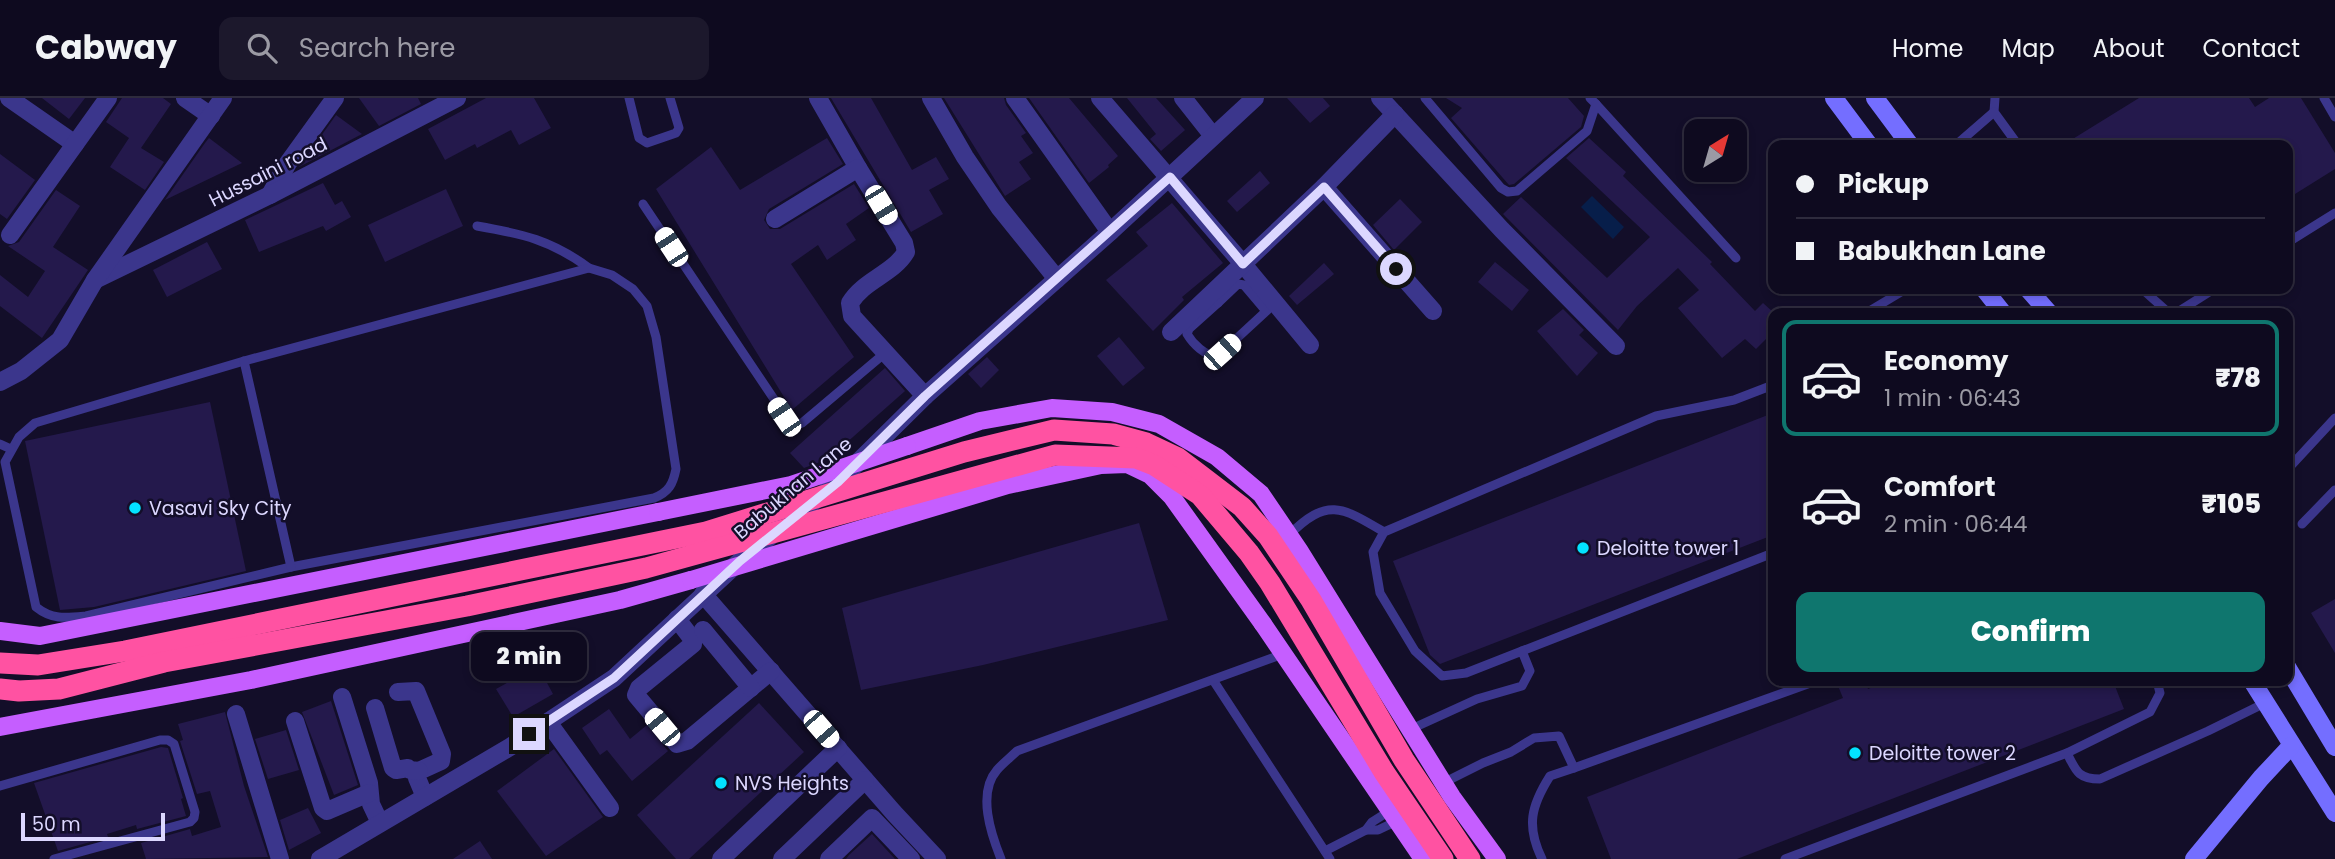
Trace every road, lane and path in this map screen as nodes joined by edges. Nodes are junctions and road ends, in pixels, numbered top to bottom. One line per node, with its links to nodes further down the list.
1 (9, 98): 31 (street)
2 (108, 98): 31 (street)
3 (185, 98): 24 (street)
4 (223, 98): 24 (street)
5 (335, 98): 35 (street)
6 (457, 98): 35 (street, Hussaini road)
7 (629, 98): 8 (lane)
8 (670, 98)
9 (818, 98): 32 (street)
10 (931, 98): 46 (street)
11 (1015, 98): 40 (street)
12 (1100, 98): 33 (street)
13 (1183, 98): 26 (street)
14 (1255, 98): 26 (street, Babukhan Lane)
15 (1380, 98): 23 (street)
16 (1424, 98): 21 (lane)
17 (1835, 98): 27 (main road)
18 (1875, 98): 28 (main road)
19 (1996, 98): 22 (lane)
20 (2324, 98): 25 (lane)
21 (1593, 101): 43 (lane)
22 (1994, 112): 29 (lane); 30 (lane)
23 (1395, 114): 34 (street); 63 (street)
24 (211, 116): 47 (street)
25 (2335, 117)
26 (1213, 136): 33 (street, Babukhan Lane)
27 (1865, 140)
28 (1906, 140)
29 (1962, 140)
30 (2014, 140)
31 (75, 144): 41 (street)
32 (858, 168): 38 (street); 64 (street)
33 (1170, 177): 40 (street, Babukhan Lane); 44 (street)
34 (1324, 187): 44 (street); 60 (street)
35 (270, 195): 47 (street, Hussaini road)
36 (643, 204): 64 (lane)
37 (2335, 213): 42 (lane)
38 (775, 219)
39 (477, 226): 45 (lane)
40 (1110, 232): 46 (street, Babukhan Lane)
41 (10, 235)
42 (2293, 239)
43 (1736, 258)
44 (1243, 264): 53 (street); 54 (street)
45 (589, 268): 65 (lane); 78 (lane)
46 (1057, 279): 68 (street, Babukhan Lane)
47 (95, 280): 66 (street)
48 (1898, 294): 55 (lane)
49 (1988, 294): 56 (main road)
50 (2032, 294): 57 (main road)
51 (2148, 294): 58 (lane)
52 (2206, 294): 59 (lane)
53 (1214, 299): 54 (lane); 54 (lane); 61 (street)
54 (1271, 307): 62 (street)
55 (1875, 308)
56 (1999, 308)
57 (2045, 308)
58 (2163, 308)
59 (2184, 308)
60 (1433, 310)
61 (1171, 332)
62 (1310, 345)
63 (1616, 346)
64 (885, 353): 68 (street)
65 (244, 361): 71 (lane); 78 (lane)
66 (0, 382)
67 (1768, 387): 75 (lane)
68 (925, 396): 79 (street, Babukhan Lane)
69 (2335, 418): 72 (lane)
70 (0, 444): 71 (lane)
71 (10, 449): 78 (lane)
72 (2293, 464)
73 (2335, 490): 74 (lane)
74 (2302, 524)
75 (1384, 532): 76 (lane); 83 (lane)
76 (1289, 535): 82 (main road, bridge); 102 (main road)
77 (1768, 555): 83 (lane)
78 (291, 567)
79 (704, 594): 80 (street, Babukhan Lane); 86 (street)
80 (677, 619): 92 (street); 100 (street, Babukhan Lane)
81 (703, 630): 92 (street)
82 (0, 631)
83 (1522, 651): 102 (lane)
84 (1284, 653): 88 (lane); 101 (main road, bridge); 117 (main road)
85 (0, 663): 134 (highway, bridge)
86 (771, 671): 92 (street); 105 (street)
87 (2293, 677): 104 (main road)
88 (1213, 680): 122 (lane); 131 (lane)
89 (1802, 686): 107 (lane)
90 (2158, 686): 106 (lane)
91 (2255, 686): 96 (main road)
92 (751, 688)
93 (0, 689): 133 (highway, bridge)
94 (398, 692): 108 (street)
95 (342, 697): 112 (street)
96 (2265, 703): 103 (main road); 106 (lane)
97 (375, 708): 108 (street)
98 (236, 714): 124 (street)
99 (295, 721): 112 (street)
100 (548, 722): 113 (street, Babukhan Lane); 114 (street)
101 (0, 727)
102 (1409, 730): 110 (main road)
103 (2291, 746): 116 (main road); 138 (main road)
104 (2335, 747)
105 (838, 748): 109 (street); 126 (street)
106 (2067, 753): 137 (lane)
107 (1574, 768): 110 (lane); 136 (lane)
108 (419, 771): 113 (street)
109 (865, 780): 115 (street); 127 (street)
110 (1443, 783): 120 (main road)
111 (0, 786): 123 (lane)
112 (369, 793): 118 (street)
113 (425, 797): 118 (street, Babukhan Lane)
114 (610, 808)
115 (894, 813): 119 (street); 121 (street)
116 (2335, 813)
117 (1394, 815): 122 (lane); 132 (main road)
118 (380, 823): 125 (street, Babukhan Lane)
119 (881, 827): 128 (street); 129 (street)
120 (1475, 829): 132 (main road); 135 (main road)
121 (923, 845): 129 (street); 130 (street)
122 (1328, 855)
123 (54, 859)
124 (280, 859)
125 (320, 859)
126 (720, 859)
127 (782, 859)
128 (829, 859)
129 (911, 859)
130 (937, 859)
131 (1001, 859)
132 (1426, 859)
133 (1443, 859)
134 (1470, 859)
135 (1497, 859)
136 (1542, 859)
137 (1785, 859)
138 (2194, 859)

